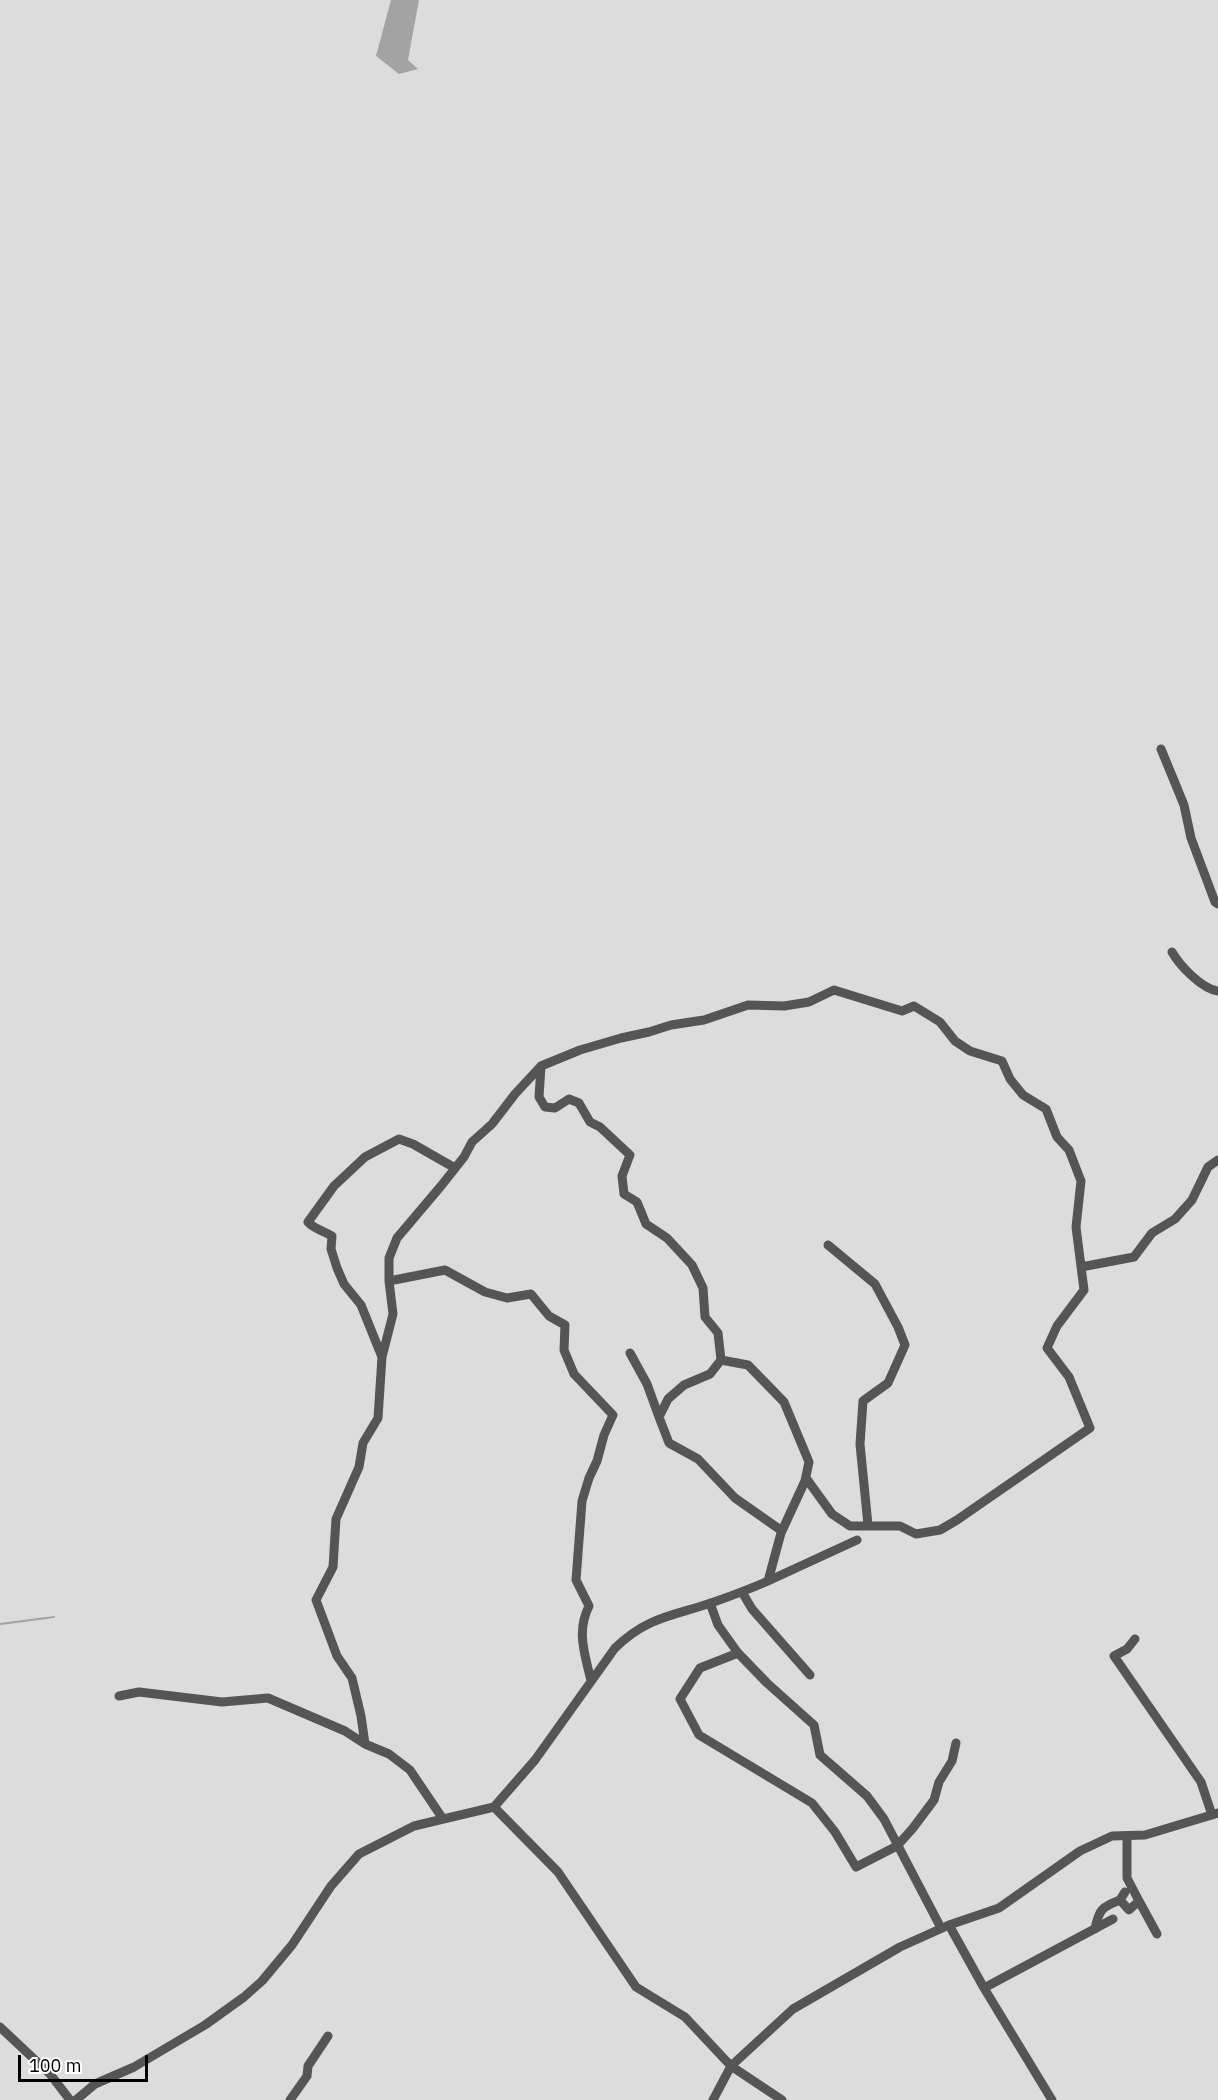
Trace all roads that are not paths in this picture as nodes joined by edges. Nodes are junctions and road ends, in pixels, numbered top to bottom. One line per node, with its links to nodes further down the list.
1 (1161, 749): 2 (street)
2 (1218, 904)
3 (1172, 952): 4 (street)
4 (1218, 991)
5 (541, 1066): 7 (street); 9 (street); 13 (street)
6 (1218, 1161): 9 (street)
7 (455, 1168): 10 (street); 12 (street)
8 (828, 1245): 16 (street)
9 (1081, 1267): 16 (street)
10 (389, 1281): 12 (street); 25 (street)
11 (630, 1353): 14 (street)
12 (382, 1358): 28 (street)
13 (721, 1360): 14 (street); 15 (street)
14 (659, 1417): 17 (street)
15 (806, 1478): 16 (street); 17 (street)
16 (867, 1525)
17 (782, 1531): 19 (street)
18 (857, 1539): 19 (street)
19 (768, 1581): 20 (street)
20 (742, 1592): 21 (street); 24 (street)
21 (710, 1603): 23 (street); 25 (street)
22 (1135, 1638): 30 (street)
23 (738, 1653): 33 (street); 33 (street)
24 (810, 1675)
25 (591, 1680): 29 (street)
26 (119, 1696): 28 (street)
27 (956, 1743): 33 (street)
28 (365, 1744): 31 (street)
29 (494, 1807): 31 (street); 42 (street)
30 (1215, 1814): 32 (street)
31 (443, 1820): 44 (street)
32 (1127, 1836): 34 (street); 36 (street)
33 (897, 1846): 36 (street)
34 (1139, 1901): 37 (street); 38 (street)
35 (1113, 1919): 37 (street)
36 (945, 1926): 39 (street); 42 (street)
37 (1095, 1929): 39 (street)
38 (1157, 1934)
39 (984, 1988): 48 (street)
40 (0, 2027): 43 (street)
41 (327, 2036): 45 (street)
42 (731, 2066): 46 (street); 47 (street)
43 (70, 2100)
44 (76, 2100)
45 (290, 2100)
46 (713, 2100)
47 (782, 2100)
48 (1052, 2100)

